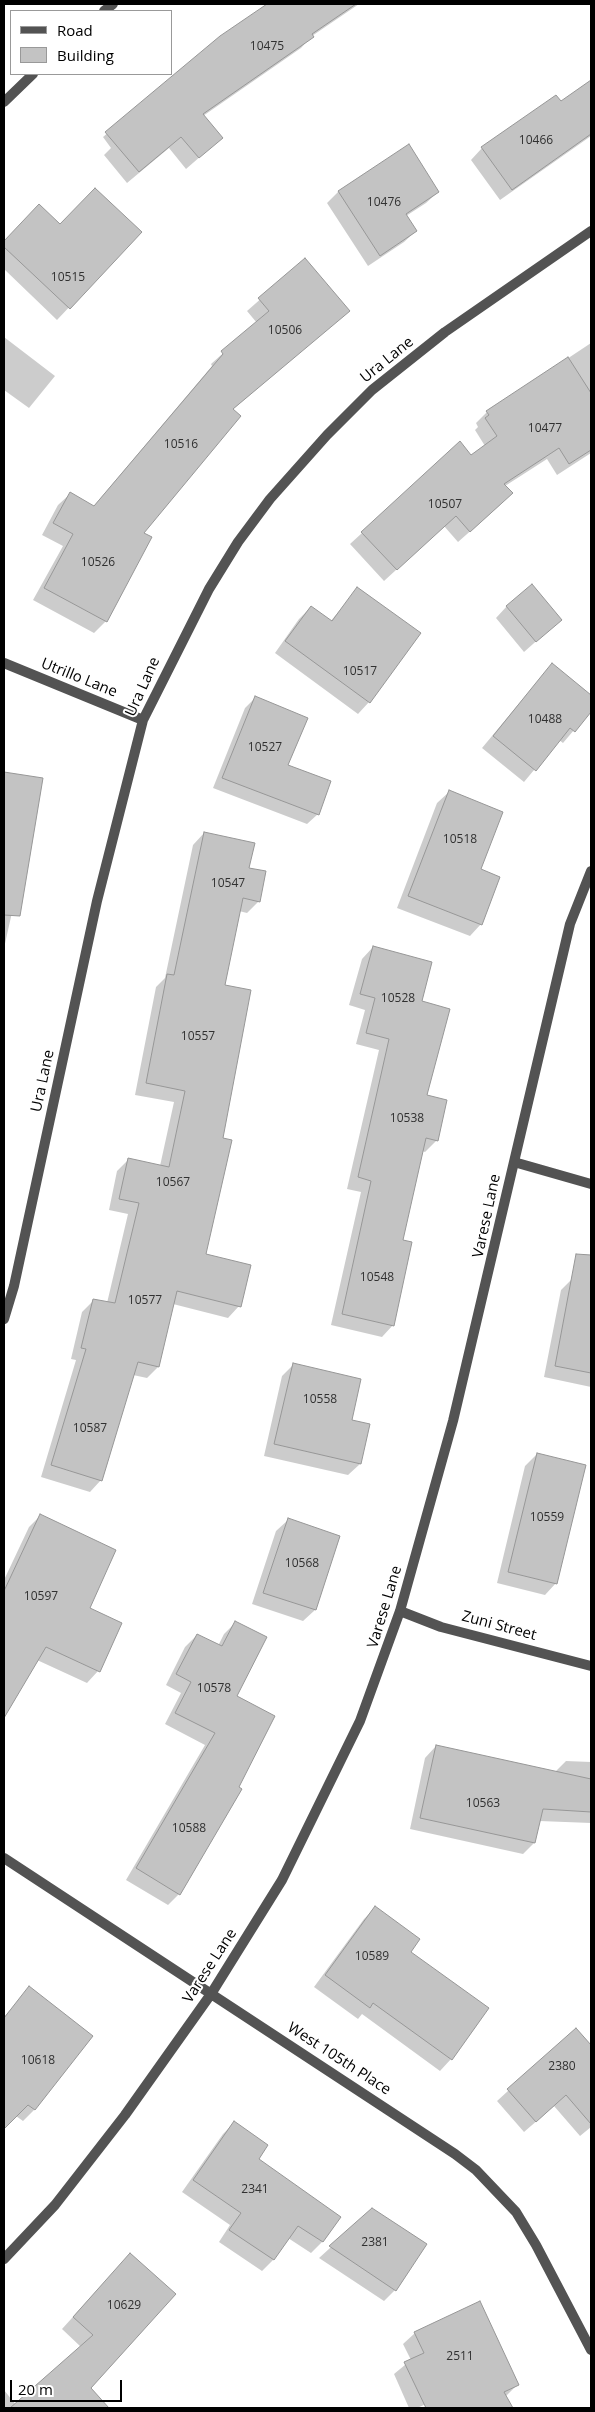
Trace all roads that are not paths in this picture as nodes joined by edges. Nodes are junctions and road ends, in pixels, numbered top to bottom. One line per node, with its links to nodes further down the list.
1 (32, 75): 2 (street)
2 (4, 102)
3 (591, 231): 5 (street, Ura Lane)
4 (4, 663): 5 (street, Utrillo Lane)
5 (143, 720): 9 (street, Ura Lane)
6 (591, 871): 7 (street, Varese Lane)
7 (514, 1162): 8 (street); 10 (street, Varese Lane)
8 (591, 1184)
9 (4, 1319)
10 (400, 1611): 11 (street, Zuni Street); 13 (street, Varese Lane)
11 (591, 1666)
12 (4, 1858): 13 (street, West 105th Place)
13 (211, 1994): 14 (street, Varese Lane); 15 (street, West 105th Place)
14 (4, 2259)
15 (591, 2350)

